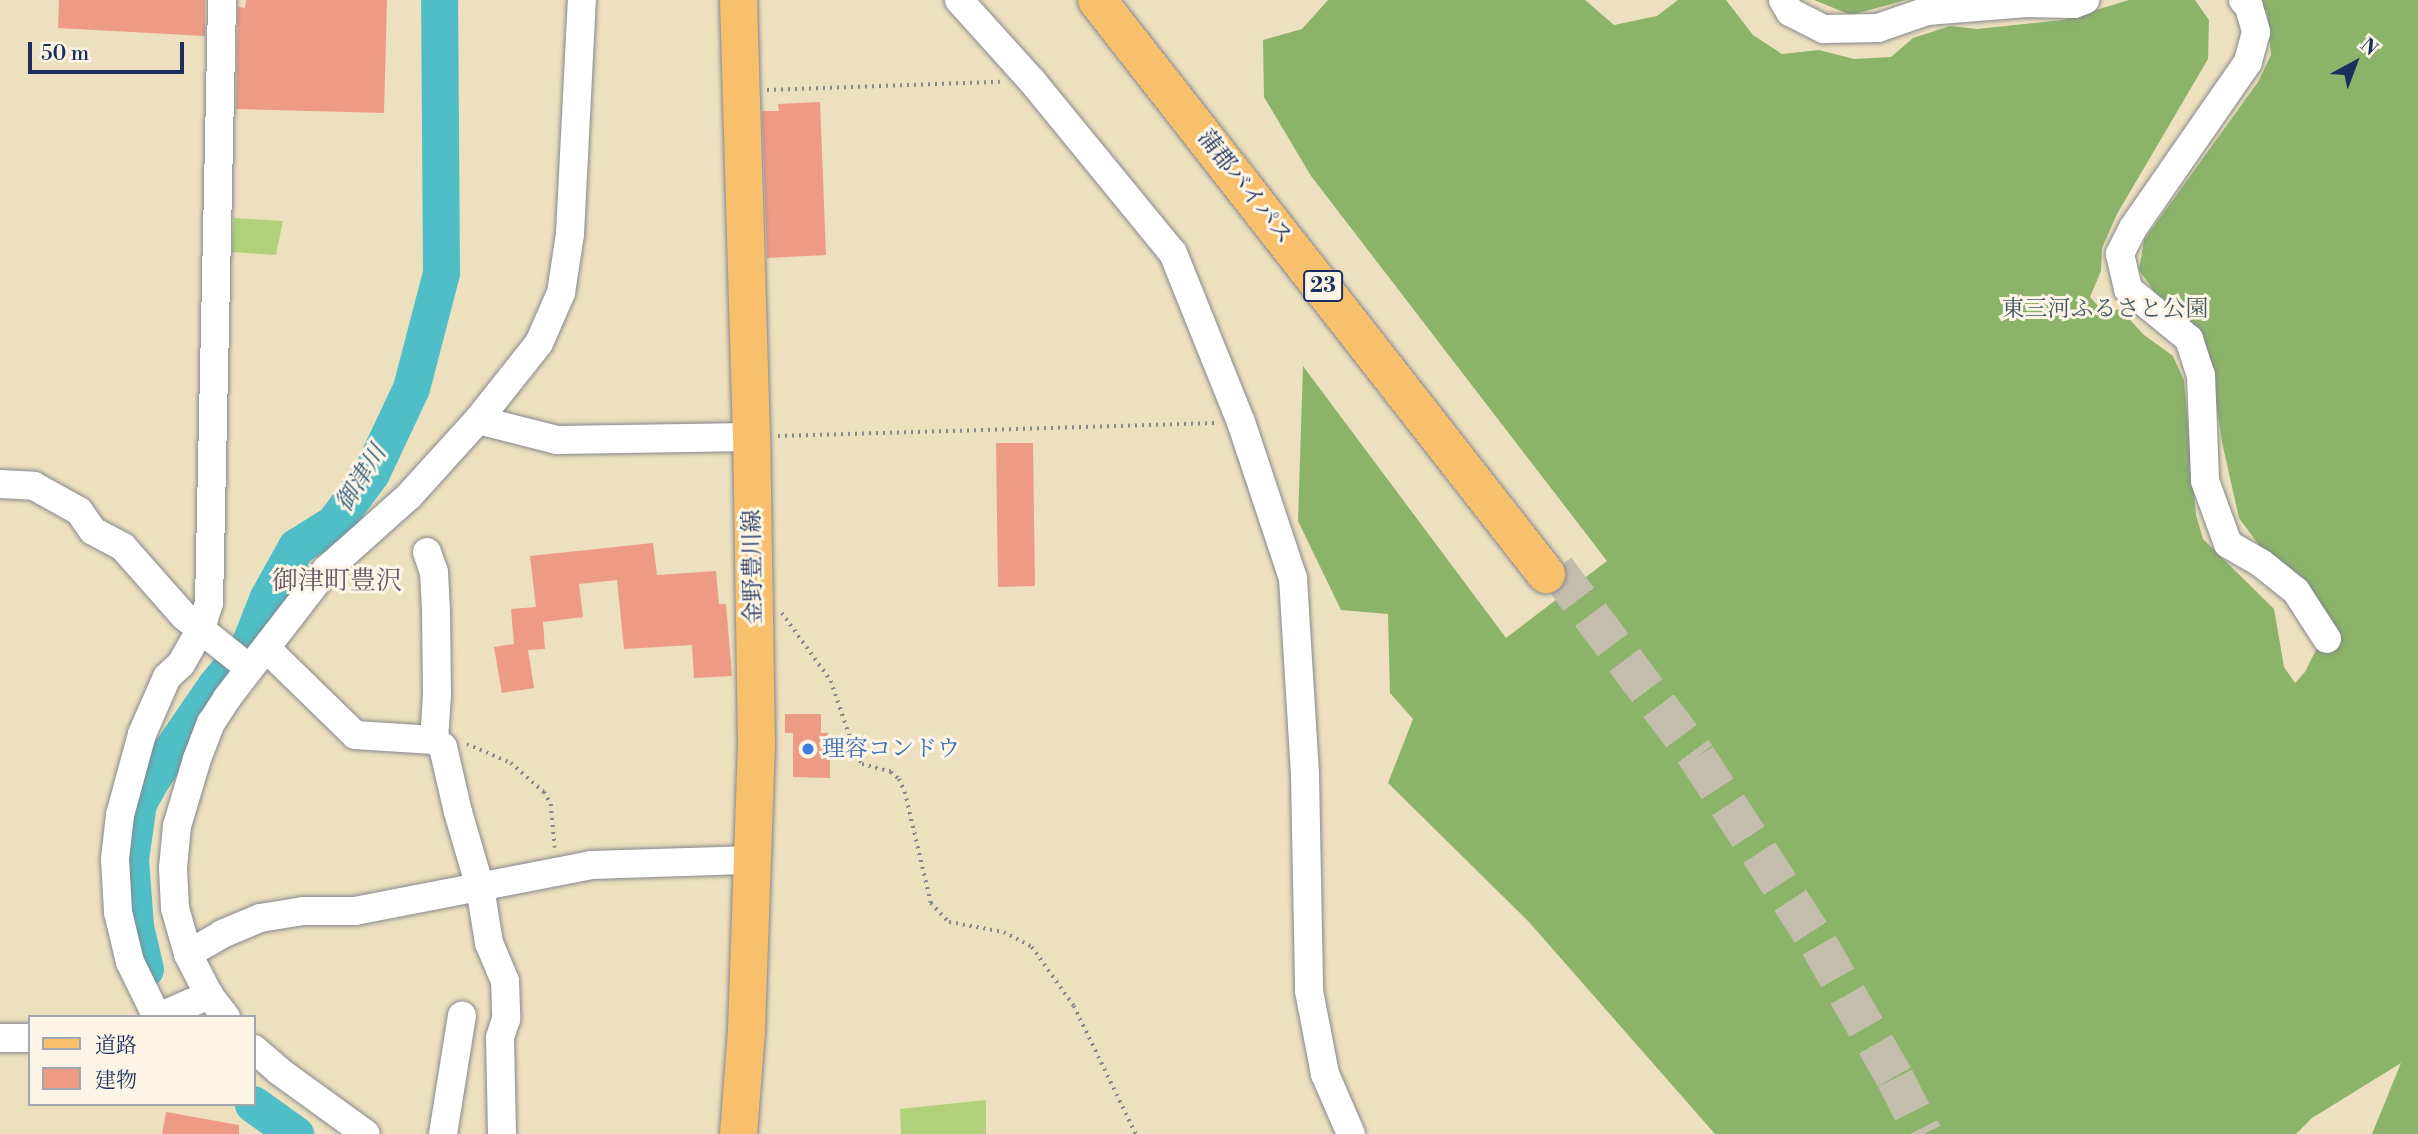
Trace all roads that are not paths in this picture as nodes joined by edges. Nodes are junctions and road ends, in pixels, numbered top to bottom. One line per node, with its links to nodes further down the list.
1 (222, 0): 14 (street)
2 (582, 0): 10 (street)
3 (738, 0): 11 (main road, 金野豊川線)
4 (960, 0): 32 (street)
5 (1097, 0): 6 (highway, 蒲郡バイパス / 23)
6 (1114, 0)
7 (1783, 0): 8 (street)
8 (2085, 0)
9 (2243, 0): 15 (street)
10 (478, 420): 11 (street); 16 (street)
11 (751, 437): 18 (main road, 金野豊川線)
12 (0, 484): 14 (street)
13 (427, 552): 17 (street)
14 (204, 632): 16 (street); 22 (street)
15 (2327, 639)
16 (252, 659): 17 (street); 20 (street)
17 (434, 740): 19 (street)
18 (754, 860): 19 (street); 31 (main road, 金野豊川線)
19 (480, 887): 20 (street); 30 (street)
20 (188, 954): 21 (street)
21 (211, 1004): 23 (street)
22 (157, 1015)
23 (166, 1015)
24 (462, 1016): 29 (street)
25 (0, 1038): 26 (street)
26 (28, 1038)
27 (256, 1051): 28 (street)
28 (366, 1134)
29 (443, 1134)
30 (502, 1134)
31 (738, 1134)
32 (1351, 1134)

